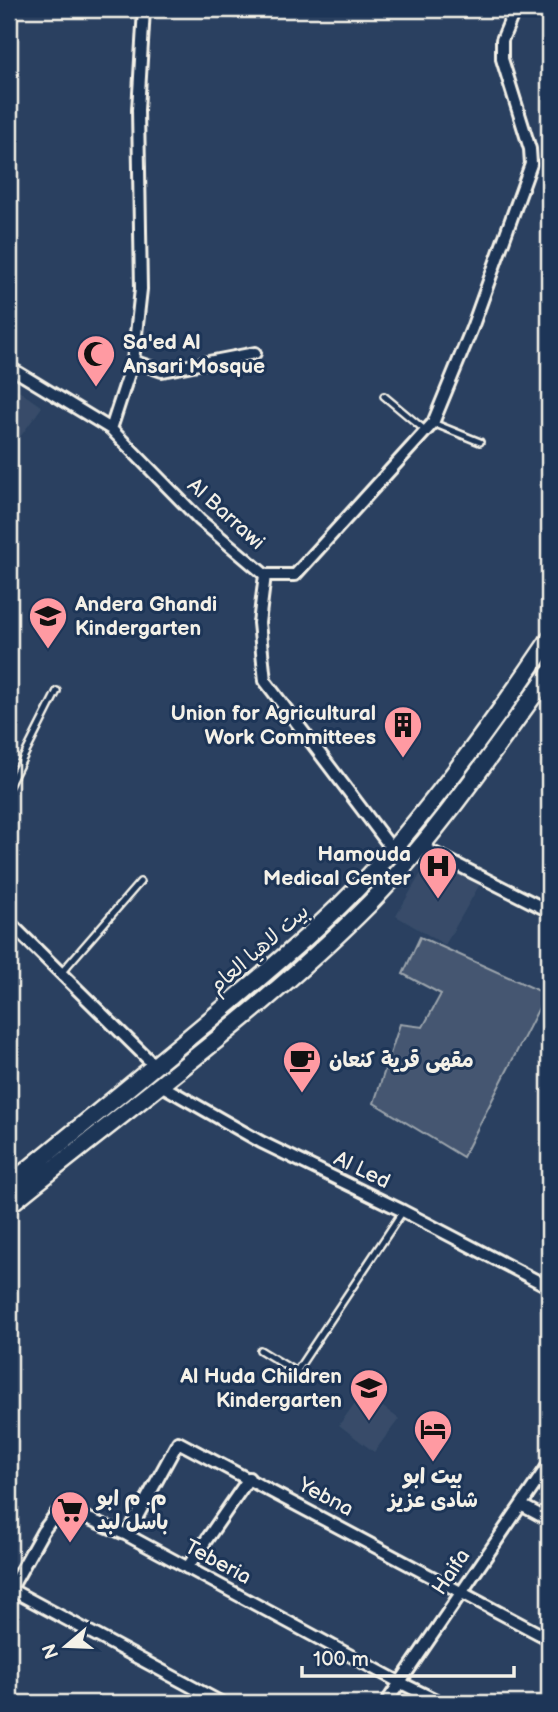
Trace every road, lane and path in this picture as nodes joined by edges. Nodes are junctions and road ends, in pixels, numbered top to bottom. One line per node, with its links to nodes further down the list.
1 (144, 9): 4 (street)
2 (515, 9): 7 (street)
3 (255, 353): 4 (street)
4 (133, 362): 8 (street)
5 (9, 367): 8 (street, Al Barrawi)
6 (383, 396): 7 (lane)
7 (430, 427): 9 (lane); 10 (street)
8 (111, 429): 10 (street, Al Barrawi)
9 (480, 442)
10 (265, 575): 16 (street, Al Barrawi)
11 (549, 640): 16 (main road, بيت لاهيا العام)
12 (549, 674): 15 (main road, بيت لاهيا العام)
13 (57, 691): 14 (lane)
14 (9, 786)
15 (422, 847): 18 (street); 22 (main road, بيت لاهيا العام)
16 (392, 849): 21 (main road, بيت لاهيا العام)
17 (140, 883): 20 (lane)
18 (549, 911)
19 (9, 922): 20 (street)
20 (61, 973): 21 (street)
21 (156, 1067): 23 (main road, بيت لاهيا العام)
22 (159, 1084): 24 (main road, بيت لاهيا العام); 25 (street, Al Led)
23 (9, 1185)
24 (9, 1205)
25 (403, 1211): 26 (street, Al Led); 27 (lane)
26 (549, 1287)
27 (260, 1350)
28 (549, 1464): 30 (street, Haifa)
29 (249, 1478): 32 (street, Yebna); 33 (street); 35 (street, Yebna)
30 (520, 1505): 31 (street); 35 (street, Haifa)
31 (549, 1520)
32 (127, 1535): 33 (street, Teberia); 34 (street, Teberia)
33 (187, 1568): 37 (street, Teberia)
34 (10, 1590): 38 (street)
35 (460, 1592): 36 (street, Yebna); 37 (street, Haifa)
36 (549, 1639)
37 (401, 1684): 39 (street, Haifa); 40 (street, Teberia)
38 (222, 1703)
39 (386, 1703)
40 (442, 1703)

